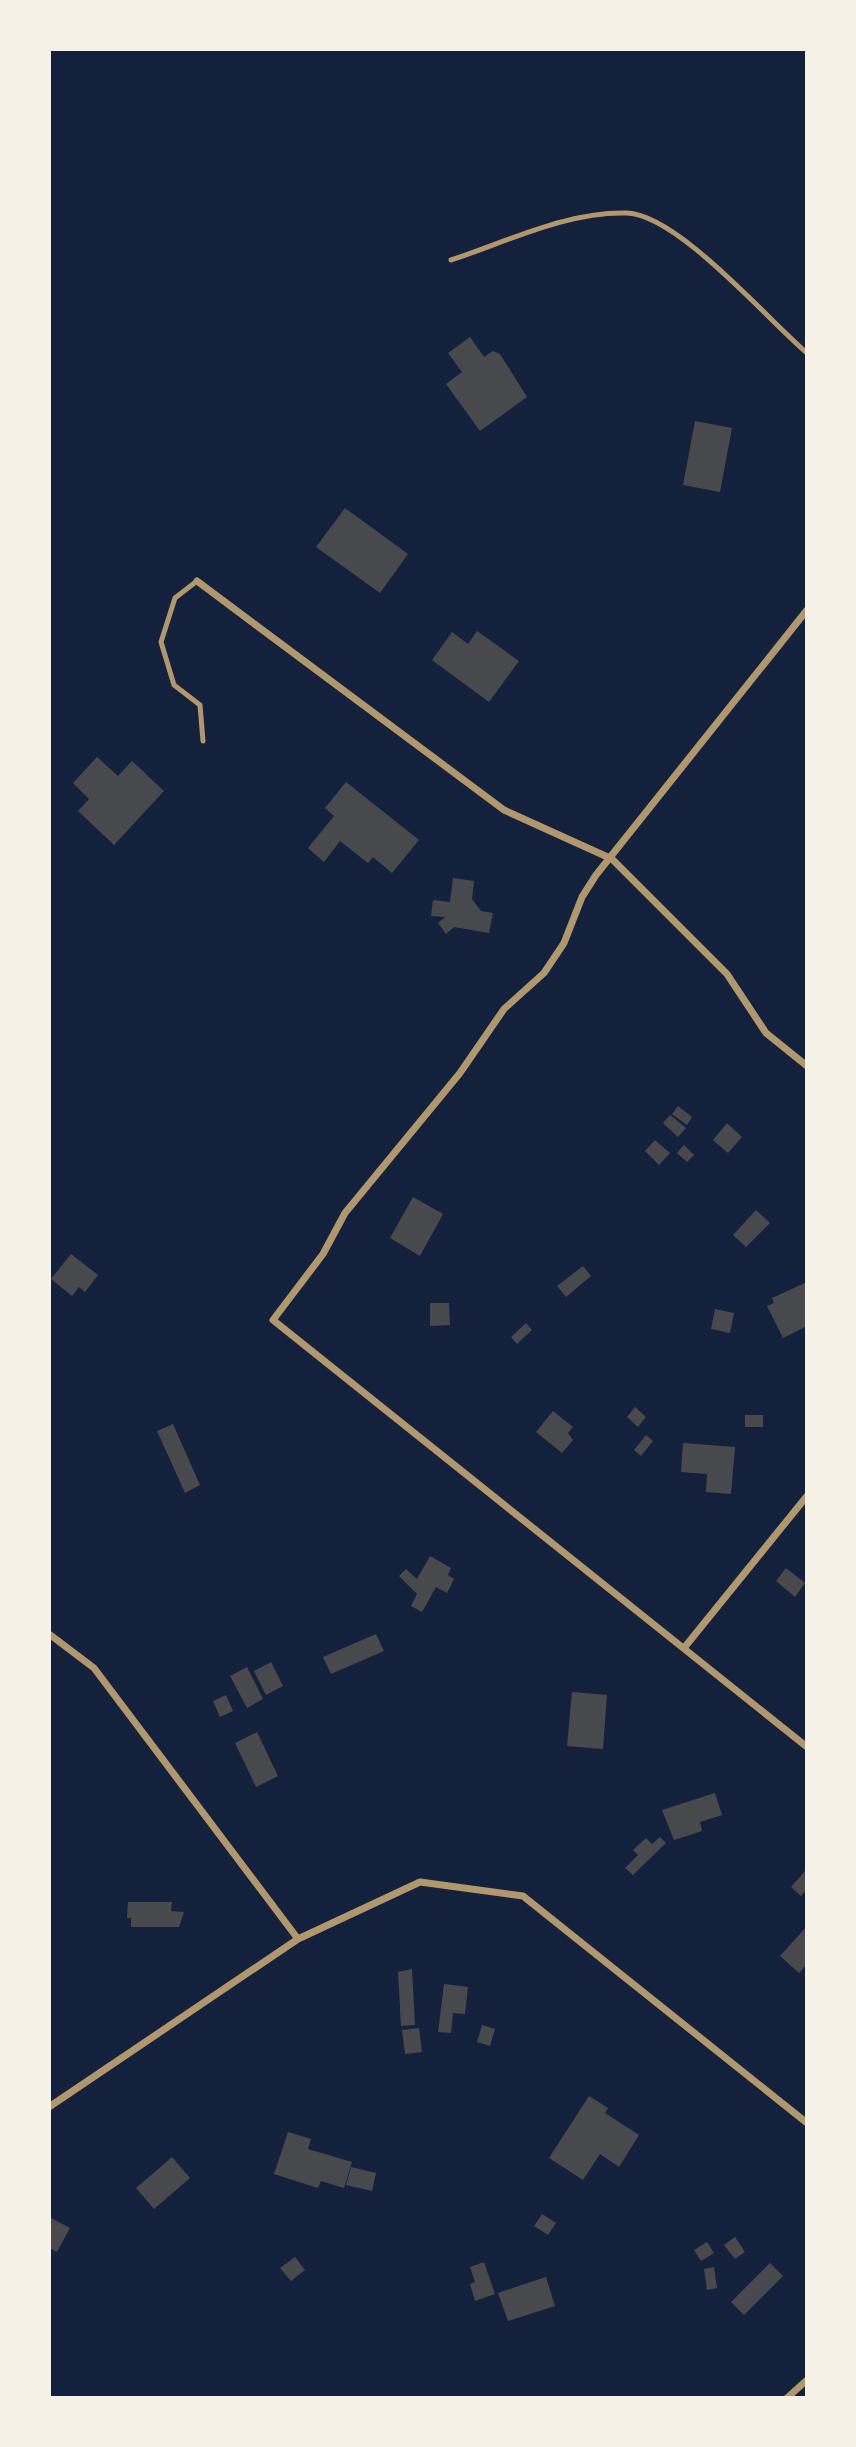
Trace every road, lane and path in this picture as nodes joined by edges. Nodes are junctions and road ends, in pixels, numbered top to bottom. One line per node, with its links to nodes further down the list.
1 (451, 260): 2 (lane)
2 (807, 353)
3 (197, 581): 5 (lane); 6 (street)
4 (807, 610): 6 (street)
5 (203, 741)
6 (611, 859): 7 (street); 10 (street)
7 (807, 1066)
8 (807, 1496): 10 (street)
9 (49, 1634): 12 (street)
10 (684, 1648): 11 (street)
11 (807, 1747)
12 (298, 1939): 13 (street); 14 (street)
13 (49, 2107)
14 (807, 2123)
15 (807, 2380): 16 (street)
16 (787, 2398)

